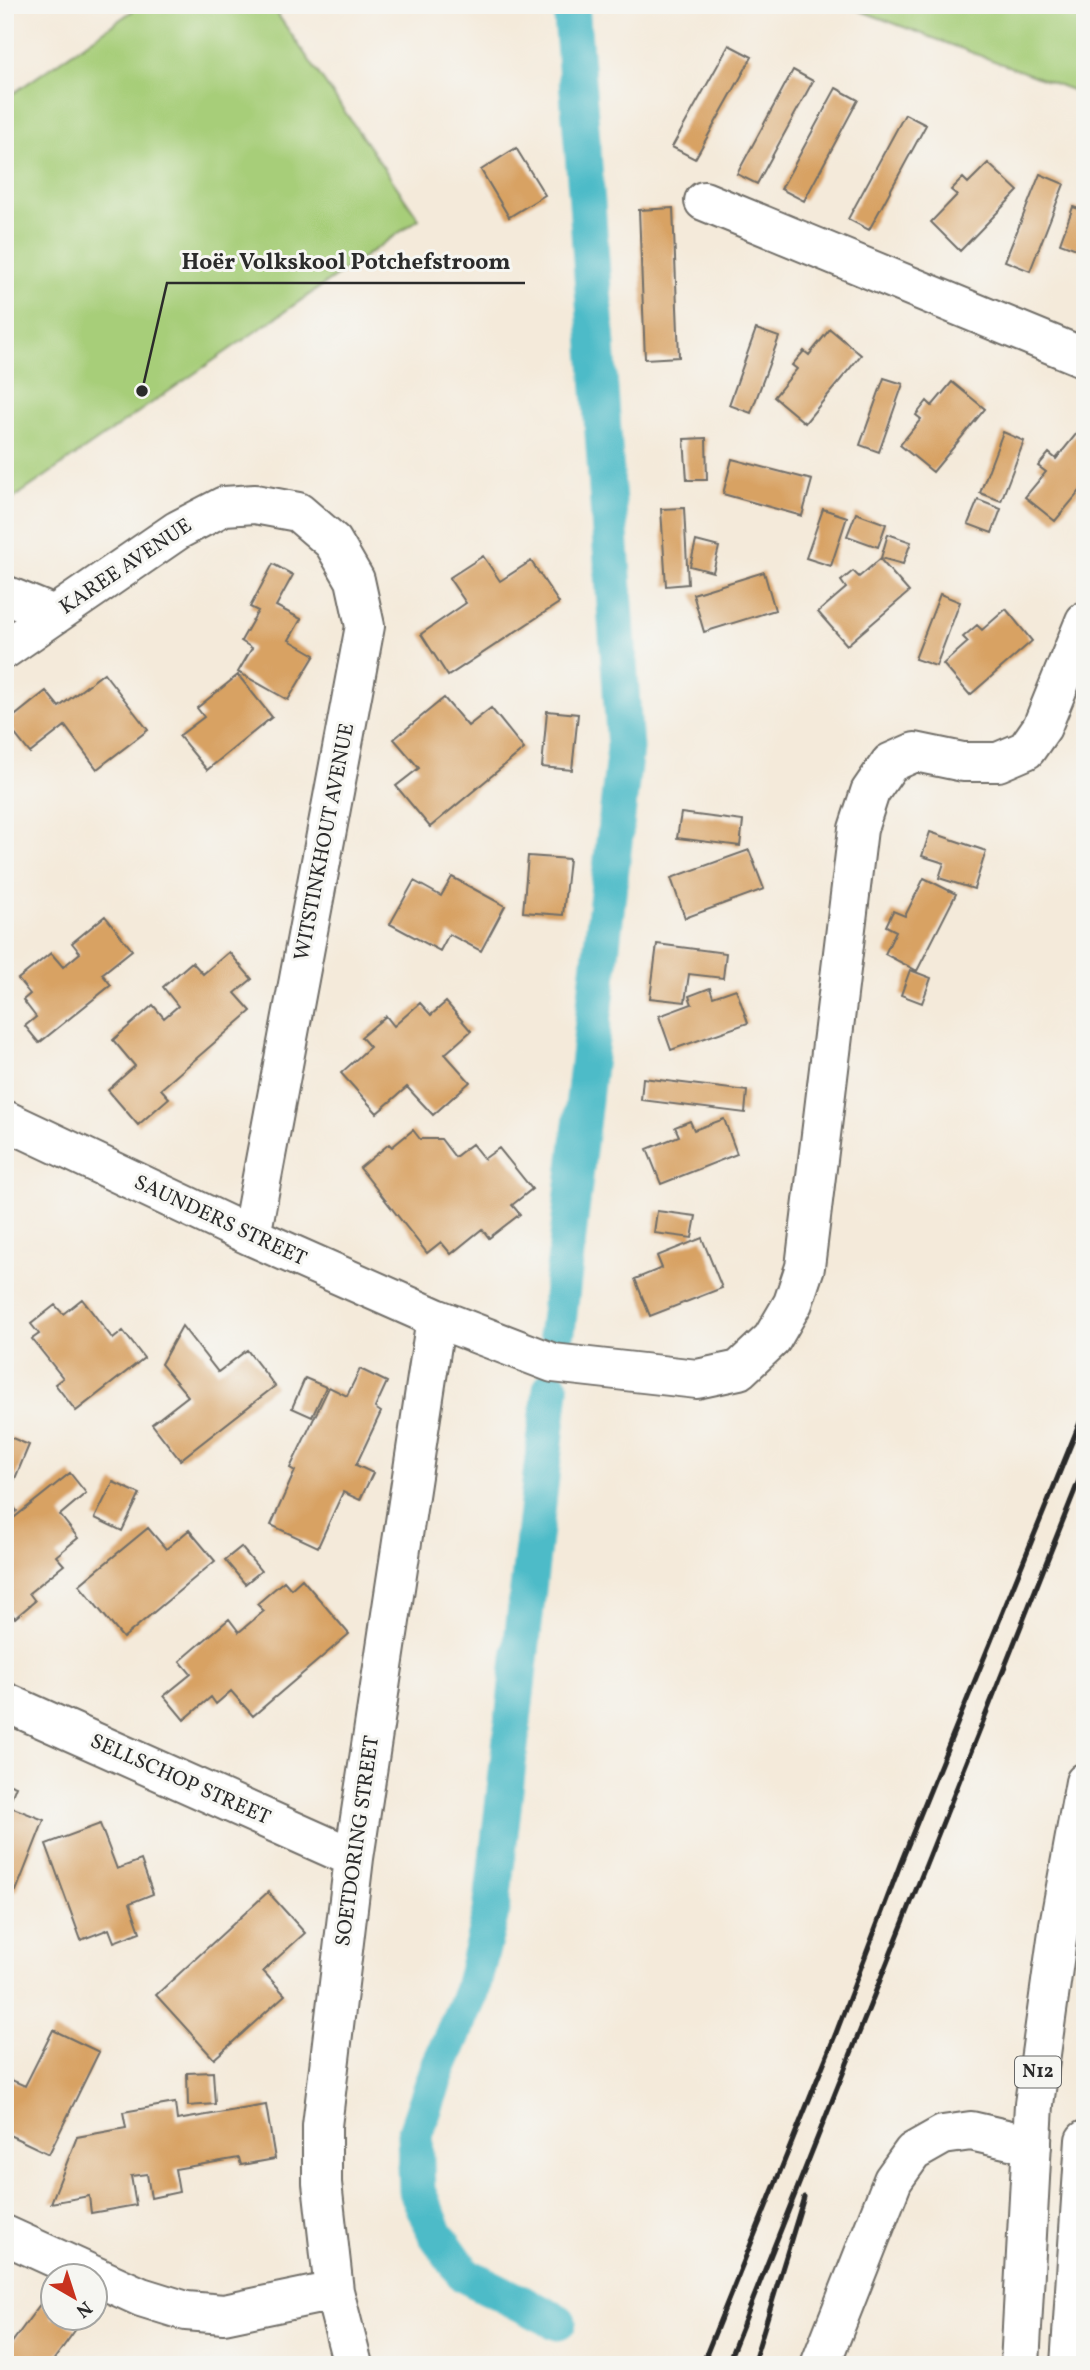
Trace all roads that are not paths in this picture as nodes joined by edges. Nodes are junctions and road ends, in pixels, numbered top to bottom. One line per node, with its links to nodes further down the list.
1 (704, 201): 2 (main road)
2 (1085, 358)
3 (255, 504): 5 (main road, KAREE AVENUE); 9 (main road, WITSTINKHOUT AVENUE)
4 (5, 595): 5 (main road)
5 (54, 615): 7 (main road, KAREE AVENUE)
6 (1085, 621): 10 (main road, SAUNDERS STREET)
7 (5, 649)
8 (5, 1120): 9 (main road, SAUNDERS STREET)
9 (251, 1236): 10 (main road, SAUNDERS STREET)
10 (436, 1318): 13 (main road, SOETDORING STREET)
11 (5, 1702): 13 (main road, SELLSCHOP STREET)
12 (1085, 1782): 15 (main road, N12)
13 (354, 1858): 17 (main road, SOETDORING STREET)
14 (1085, 2140): 21 (main road)
15 (1032, 2145): 19 (main road); 20 (main road, N12)
16 (5, 2235): 17 (main road)
17 (334, 2291): 18 (main road, SOETDORING STREET)
18 (353, 2365)
19 (820, 2365)
20 (1020, 2365)
21 (1070, 2365)

